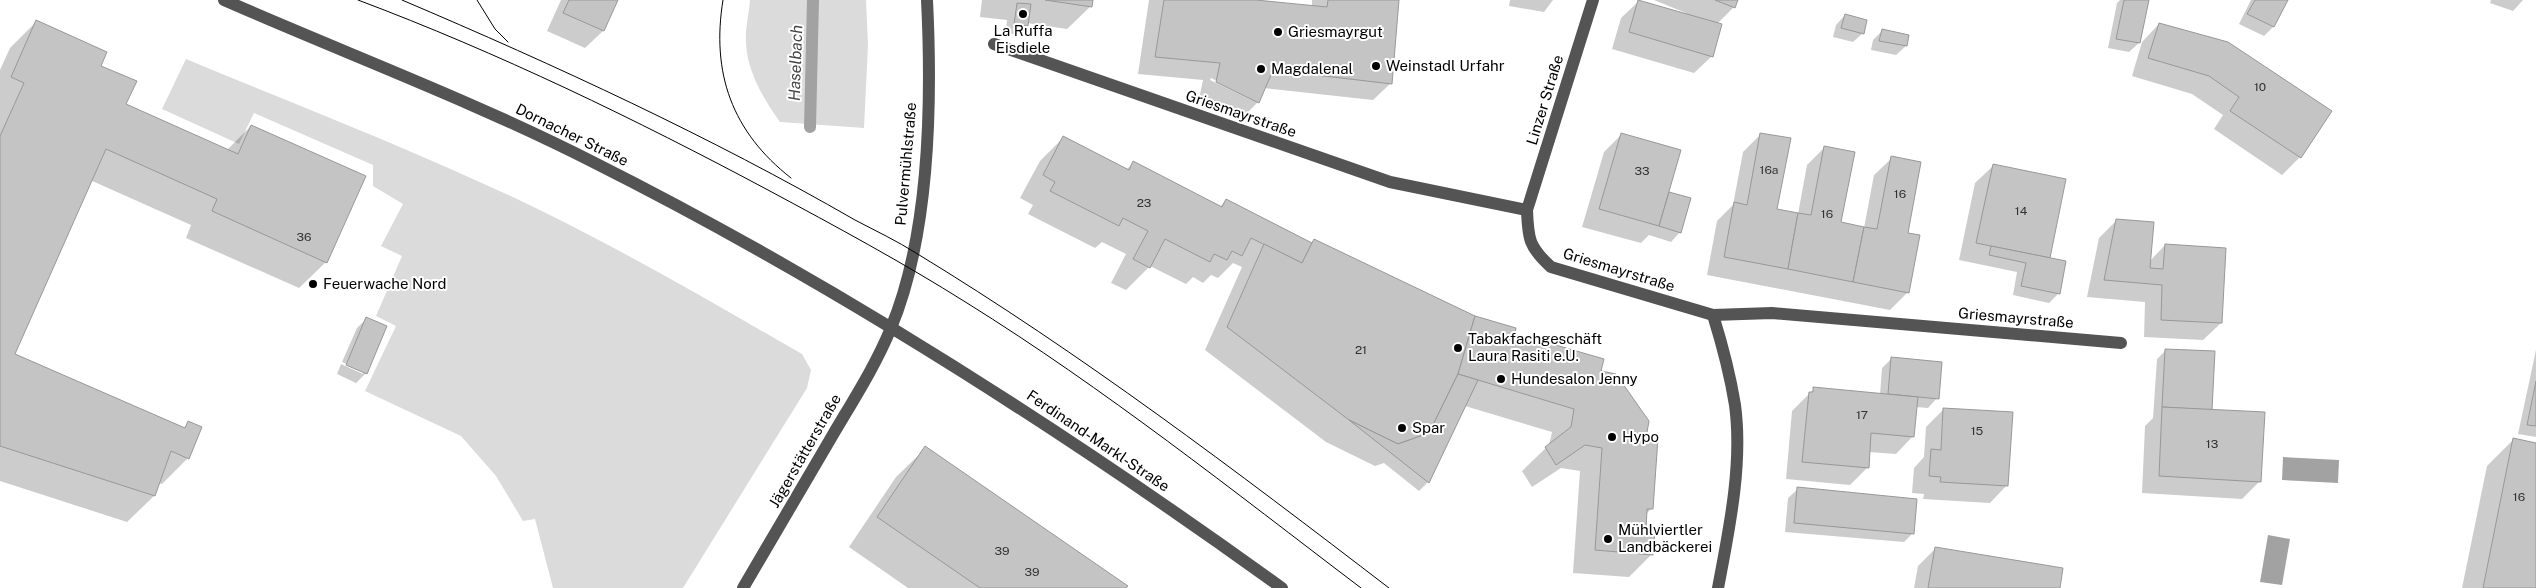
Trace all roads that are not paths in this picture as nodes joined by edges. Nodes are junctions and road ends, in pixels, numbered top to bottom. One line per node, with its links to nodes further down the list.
1 (224, 0): 7 (street, Dornacher Straße)
2 (927, 0): 7 (street, Pulvermühlstraße)
3 (1593, 0): 5 (street, Linzer Straße)
4 (994, 44): 5 (street, Griesmayrstraße)
5 (1527, 210): 6 (street, Griesmayrstraße)
6 (1713, 315): 8 (street, Griesmayrstraße); 13 (street)
7 (891, 328): 9 (street, Ferdinand-Markl-Straße); 10 (street, Jägerstätterstraße)
8 (2121, 343)
9 (1266, 577): 11 (street); 12 (street, Ferdinand-Markl-Straße)
10 (743, 588)
11 (1258, 588)
12 (1282, 588)
13 (1718, 588)

